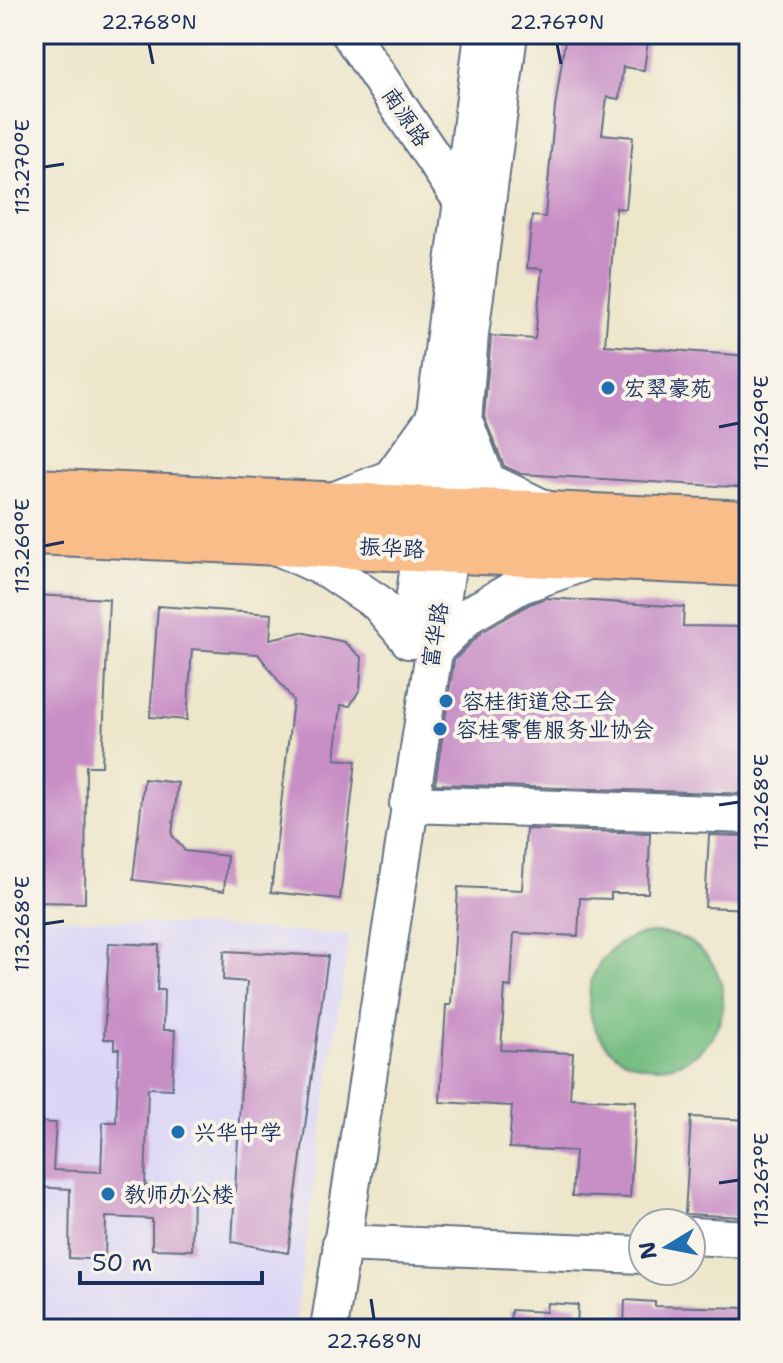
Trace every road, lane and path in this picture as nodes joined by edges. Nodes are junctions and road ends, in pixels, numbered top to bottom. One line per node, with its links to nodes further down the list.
1 (350, 34): 4 (street, 南源路)
2 (483, 34): 4 (street, 富华路)
3 (509, 34): 5 (street, 富华路)
4 (462, 201): 5 (street, 富华路)
5 (449, 419): 7 (street); 8 (street); 10 (street, 富华路)
6 (34, 491): 7 (main road, 振华路)
7 (324, 504): 10 (main road, 振华路)
8 (557, 515): 9 (main road, 振华路); 10 (main road, 振华路)
9 (749, 523)
10 (437, 530): 12 (main road, 振华路); 13 (main road, 振华路); 15 (street, 富华路)
11 (34, 532): 12 (main road, 振华路)
12 (267, 542): 15 (street)
13 (596, 558): 14 (main road, 振华路); 15 (street)
14 (749, 564)
15 (421, 645): 16 (street, 富华路); 25 (street, 富华路)
16 (408, 804): 17 (street); 18 (street, 富华路)
17 (749, 815)
18 (342, 1234): 19 (street); 22 (street); 26 (street, 富华路)
19 (627, 1234)
20 (707, 1237): 21 (street)
21 (749, 1239)
22 (627, 1254)
23 (707, 1258): 24 (street)
24 (749, 1260)
25 (304, 1329)
26 (329, 1329)

